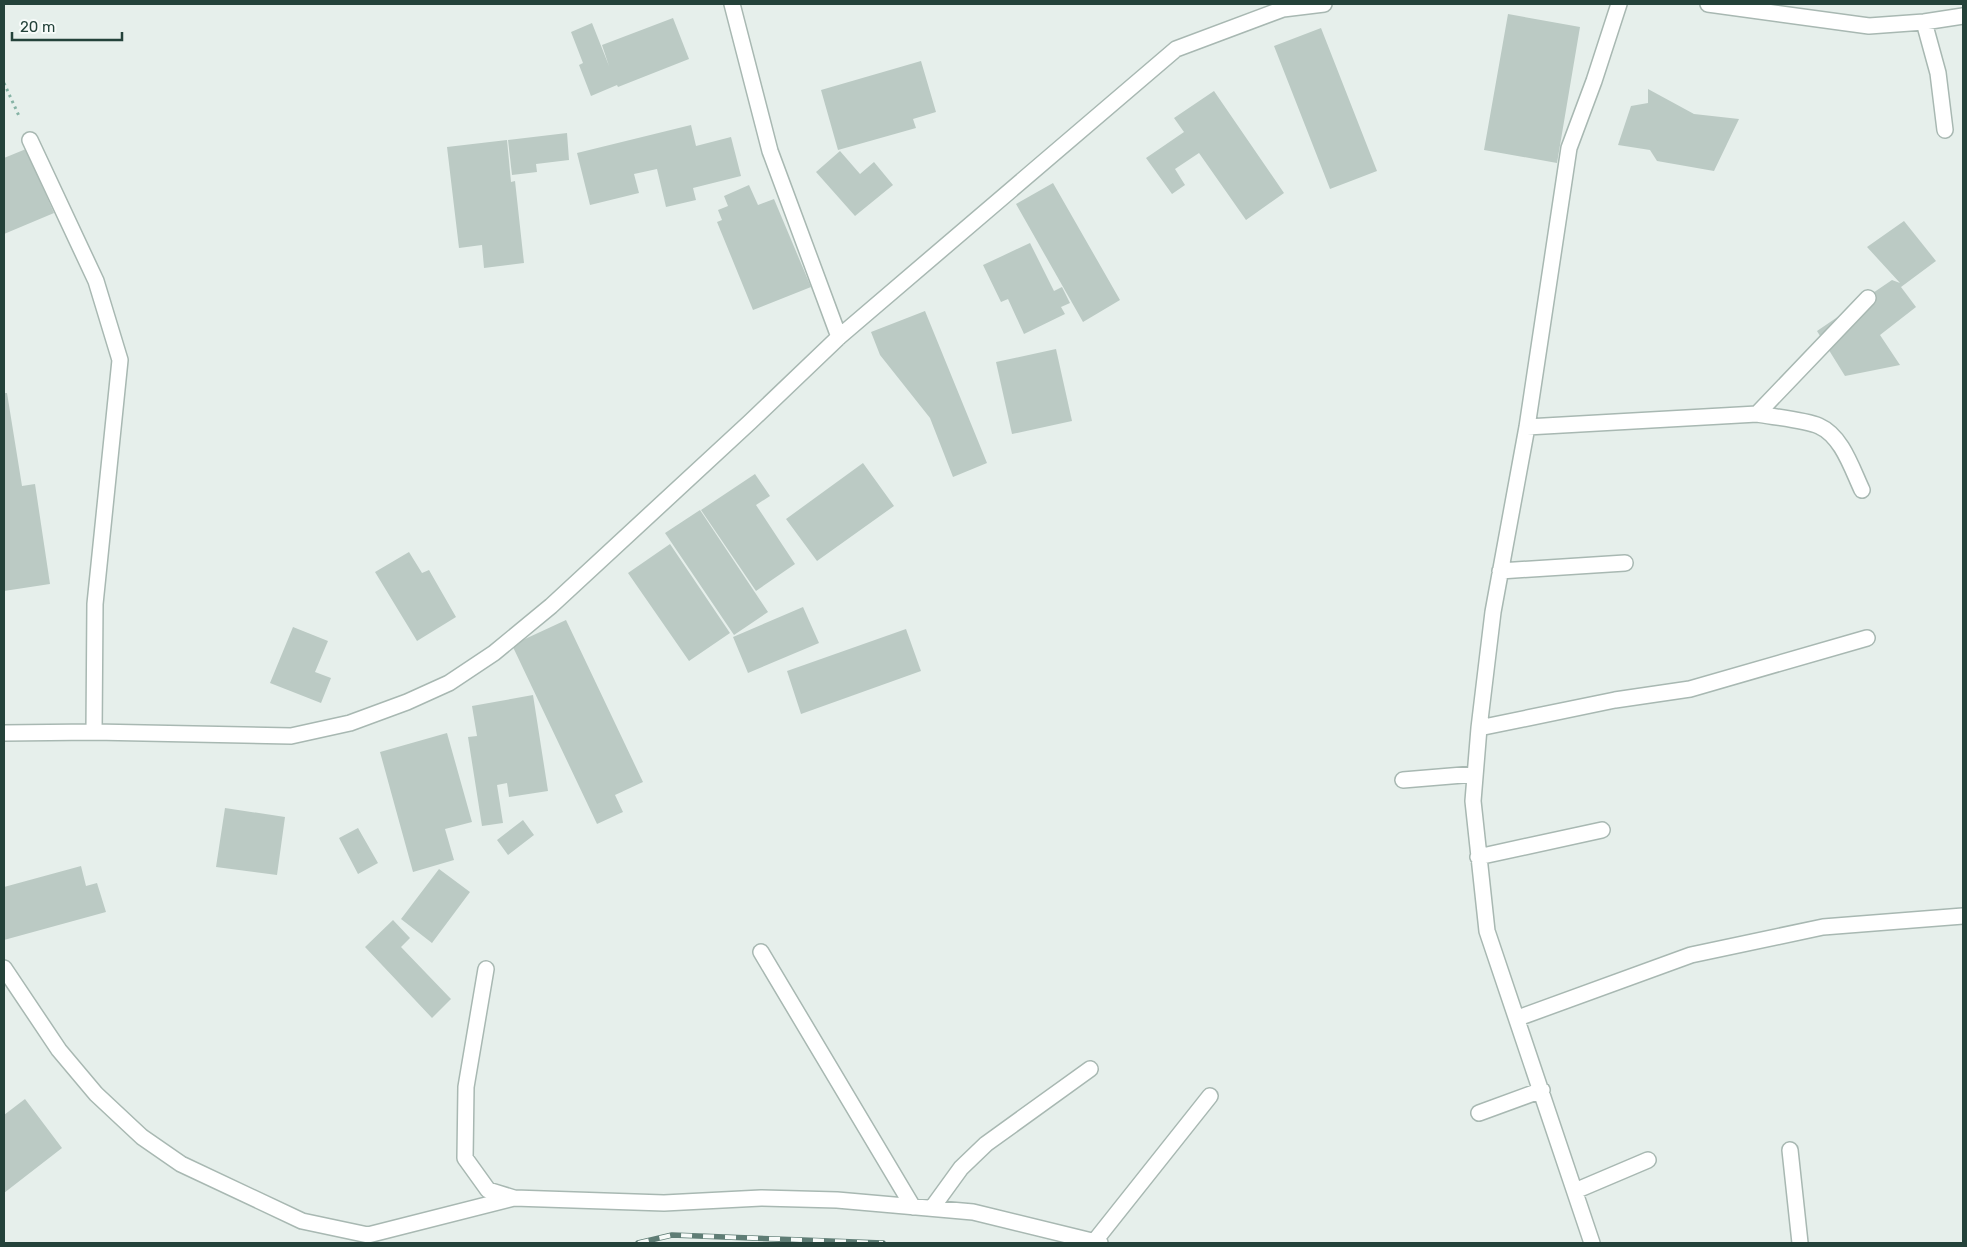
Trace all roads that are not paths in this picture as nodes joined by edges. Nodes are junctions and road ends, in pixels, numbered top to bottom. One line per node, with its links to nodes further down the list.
1 (732, 4): 10 (street)
2 (1324, 4): 10 (street)
3 (1619, 4): 12 (street)
4 (1708, 4): 6 (street)
5 (1963, 16): 6 (street)
6 (1924, 22): 7 (street)
7 (1945, 130)
8 (30, 140): 18 (street)
9 (1868, 298): 11 (street)
10 (839, 337): 18 (street)
11 (1757, 414): 12 (street); 13 (street)
12 (1527, 427): 15 (street)
13 (1862, 490)
14 (1624, 563): 15 (street)
15 (1500, 571): 17 (street)
16 (1867, 638): 17 (street)
17 (1478, 728): 20 (street)
18 (94, 732): 19 (street)
19 (4, 734)
20 (1475, 774): 21 (street); 23 (street)
21 (1403, 780)
22 (1602, 830): 23 (street)
23 (1478, 857): 28 (street)
24 (1963, 916): 28 (street)
25 (761, 952): 37 (street)
26 (4, 968): 36 (street)
27 (486, 969): 36 (street)
28 (1518, 1018): 30 (street)
29 (1090, 1069): 38 (street)
30 (1542, 1090): 32 (street); 35 (street)
31 (1210, 1096): 39 (street)
32 (1479, 1113)
33 (1790, 1150): 41 (street)
34 (1648, 1160): 35 (street)
35 (1575, 1191): 40 (street)
36 (514, 1198): 37 (street)
37 (913, 1207): 38 (street)
38 (932, 1208): 39 (street)
39 (1097, 1242)
40 (1592, 1243)
41 (1800, 1243)

